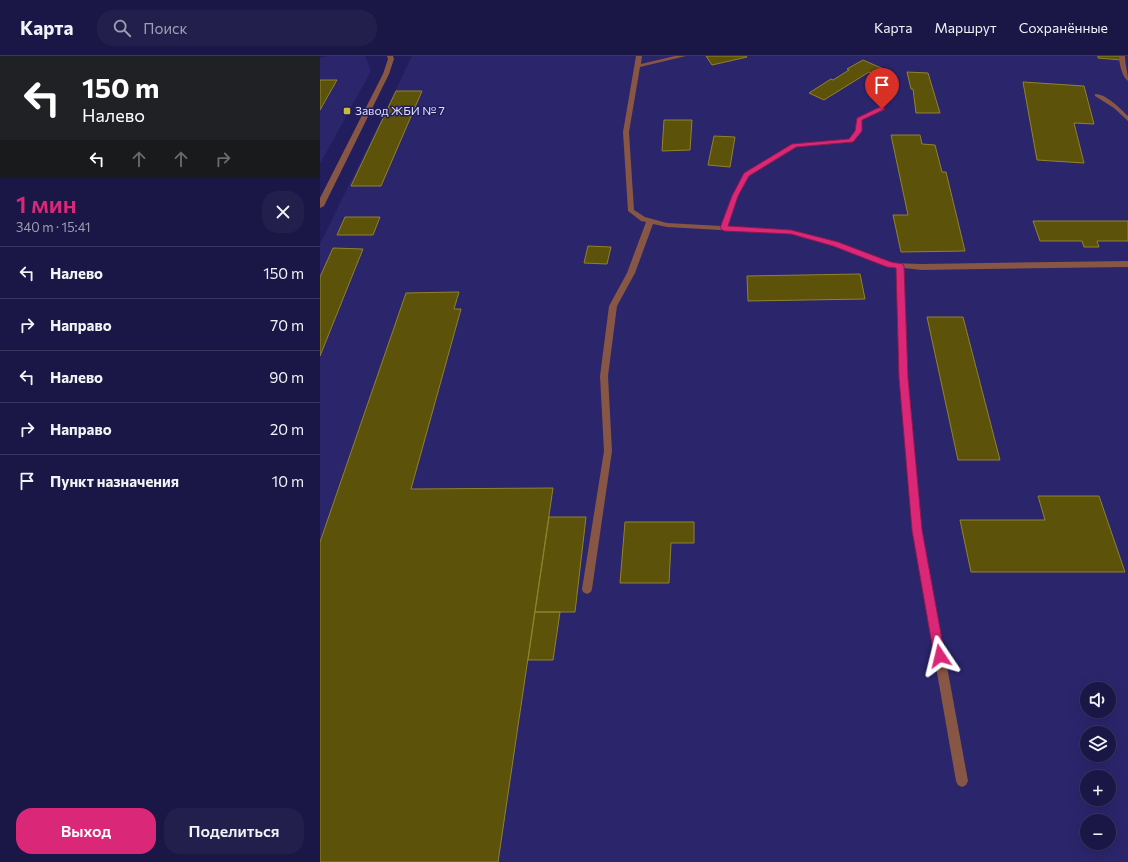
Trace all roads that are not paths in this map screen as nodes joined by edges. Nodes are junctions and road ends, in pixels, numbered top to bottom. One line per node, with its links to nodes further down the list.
1 (390, 56): 11 (street)
2 (639, 56): 5 (lane)
3 (683, 56): 5 (lane)
4 (1122, 56): 6 (lane)
5 (637, 66): 12 (lane)
6 (1128, 79)
7 (1097, 95): 10 (lane)
8 (882, 109): 13 (lane)
9 (1128, 109): 10 (lane)
10 (1126, 116)
11 (320, 206)
12 (650, 221): 13 (lane); 16 (lane)
13 (724, 228): 15 (lane)
14 (1128, 264): 15 (lane)
15 (900, 266): 17 (lane)
16 (587, 589)
17 (962, 781)

